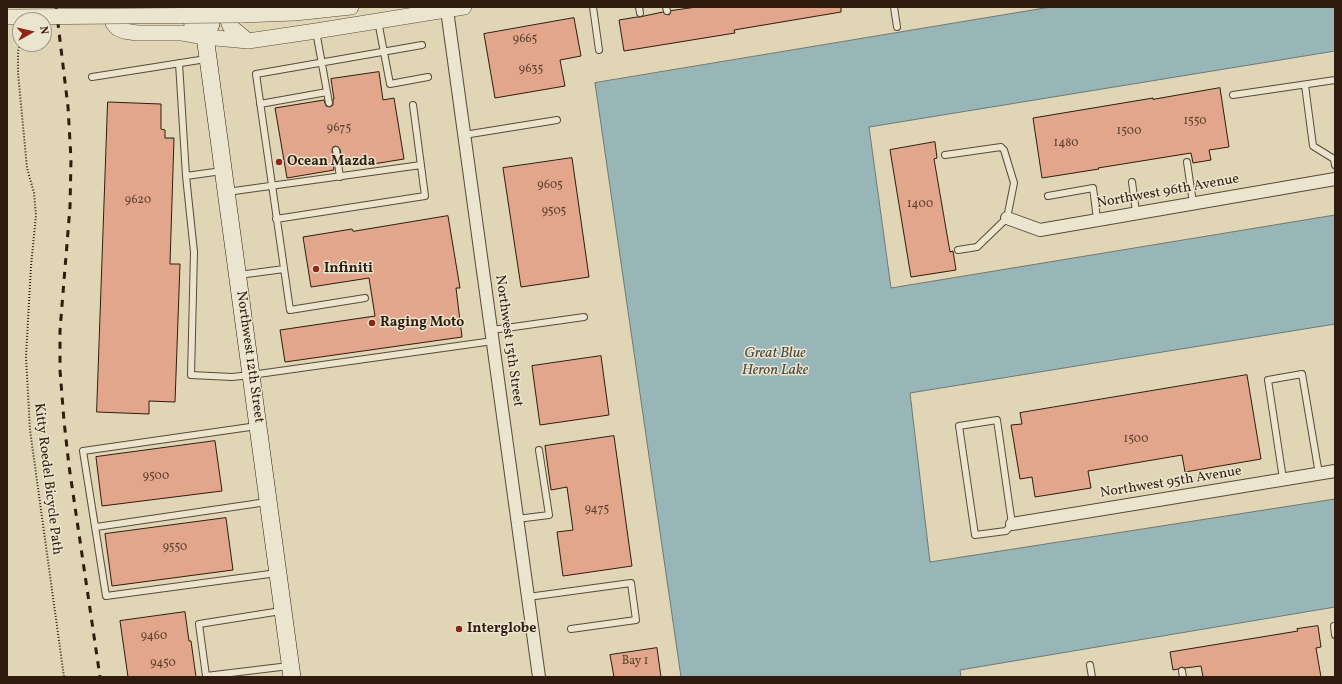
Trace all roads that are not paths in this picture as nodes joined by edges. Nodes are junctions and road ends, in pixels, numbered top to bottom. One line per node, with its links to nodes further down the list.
1 (108, 7): 14 (street)
2 (191, 7): 14 (main road)
3 (209, 7): 14 (main road, Northwest 12th Street)
4 (223, 7): 15 (street)
5 (351, 7): 10 (street, bridge)
6 (464, 7): 9 (street)
7 (593, 7): 17 (lane)
8 (894, 7): 12 (lane)
9 (447, 10): 11 (street); 32 (street, Northwest 13th Street)
10 (7, 17)
11 (378, 22): 13 (street); 18 (lane)
12 (897, 27)
13 (316, 31): 15 (street); 21 (lane)
14 (205, 37): 15 (street); 19 (main road, Northwest 12th Street)
15 (248, 41)
16 (422, 45): 18 (lane)
17 (600, 50)
18 (383, 52): 21 (lane); 23 (lane)
19 (208, 58): 20 (lane); 38 (main road, Northwest 12th Street)
20 (179, 63): 22 (lane); 39 (lane)
21 (322, 63): 26 (lane); 29 (lane)
22 (92, 77)
23 (428, 77)
24 (1335, 80): 25 (lane)
25 (1305, 85): 27 (lane); 37 (lane)
26 (327, 92): 28 (lane); 29 (lane)
27 (1233, 95)
28 (329, 103)
29 (260, 104): 43 (lane)
30 (413, 105): 36 (lane)
31 (557, 120): 32 (lane)
32 (464, 135): 56 (street, Northwest 13th Street)
33 (336, 150): 40 (lane)
34 (945, 155): 48 (lane)
35 (1187, 162): 46 (lane)
36 (421, 165): 40 (lane); 49 (lane)
37 (1335, 165)
38 (223, 171): 39 (lane); 44 (main road, Northwest 12th Street)
39 (186, 176): 57 (lane)
40 (340, 177): 43 (lane)
41 (1335, 179): 46 (street, Northwest 96th Avenue)
42 (1132, 182): 47 (lane)
43 (272, 187): 44 (lane); 49 (lane)
44 (226, 193): 53 (main road, Northwest 12th Street)
45 (1048, 196): 50 (lane)
46 (1193, 202): 47 (street, Northwest 96th Avenue)
47 (1136, 212): 50 (street, Northwest 96th Avenue)
48 (1007, 218): 50 (street, Northwest 96th Avenue); 51 (lane)
49 (276, 219): 52 (lane)
50 (1097, 219)
51 (958, 250)
52 (284, 269): 53 (lane); 54 (lane)
53 (237, 275): 57 (main road, Northwest 12th Street)
54 (365, 298)
55 (584, 317): 56 (lane)
56 (493, 336): 57 (lane); 64 (street, Northwest 13th Street)
57 (251, 375): 58 (main road, Northwest 12th Street)
58 (258, 426): 63 (main road, Northwest 12th Street); 66 (lane)
59 (539, 450): 64 (lane)
60 (1335, 471): 61 (street, Northwest 95th Avenue)
61 (1319, 474): 62 (street, Northwest 95th Avenue); 62 (lane)
62 (1283, 479): 65 (street, Northwest 95th Avenue)
63 (268, 502): 66 (lane); 67 (main road, Northwest 12th Street)
64 (517, 519): 68 (street, Northwest 13th Street)
65 (1012, 524): 65 (lane)
66 (96, 527): 67 (lane)
67 (277, 572): 69 (main road, Northwest 12th Street)
68 (528, 597): 71 (lane); 75 (street, Northwest 13th Street)
69 (283, 611): 74 (main road, Northwest 12th Street); 74 (lane)
70 (1334, 626): 72 (lane)
71 (571, 629)
72 (1335, 635)
73 (1090, 665): 76 (lane)
74 (291, 671)
75 (539, 677)
76 (1092, 677)

